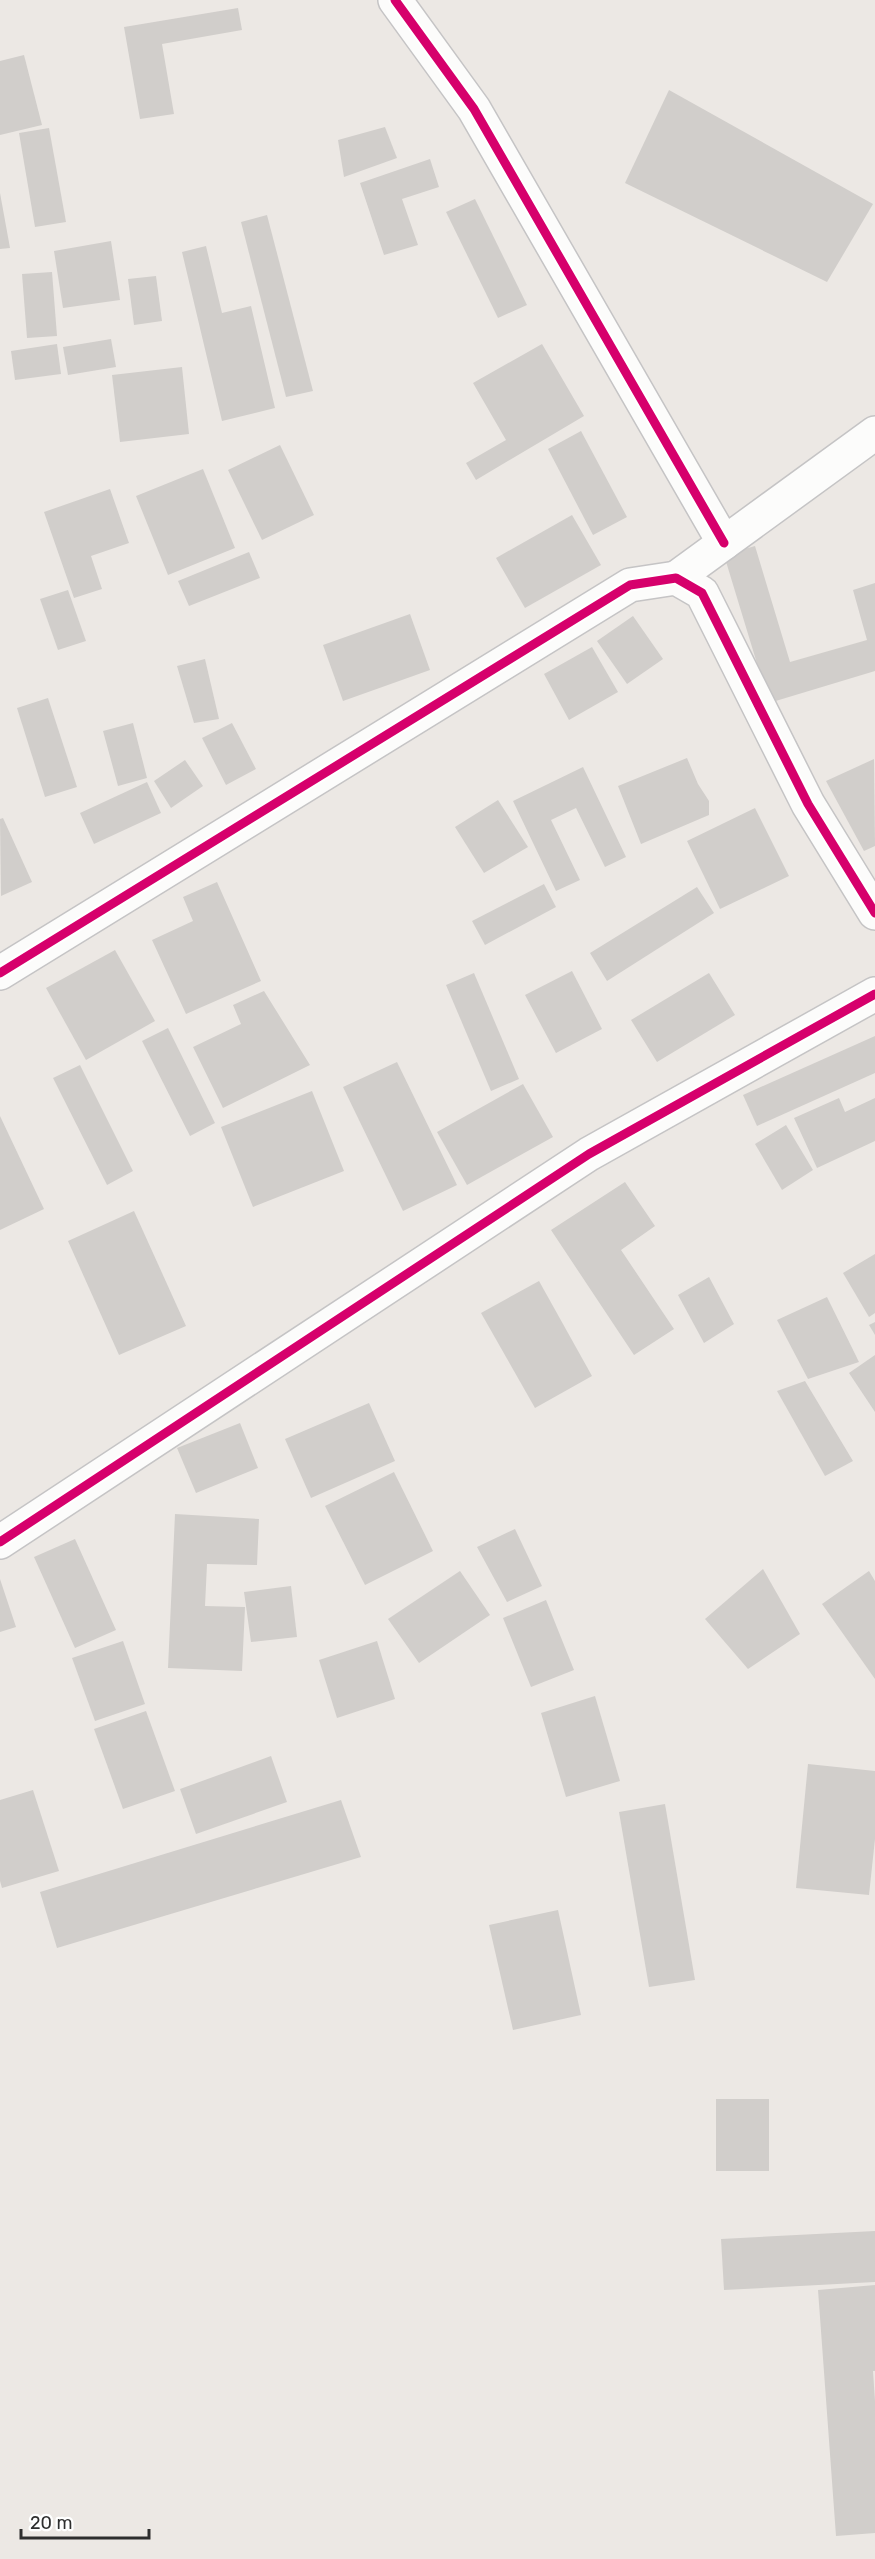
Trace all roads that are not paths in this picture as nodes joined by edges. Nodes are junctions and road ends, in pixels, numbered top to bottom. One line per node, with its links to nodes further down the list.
1 (395, 0): 3 (street)
2 (875, 433): 3 (street)
3 (724, 543): 4 (street)
4 (676, 578): 5 (street); 6 (street)
5 (875, 913)
6 (0, 973)
7 (875, 994): 8 (street)
8 (0, 1542)

